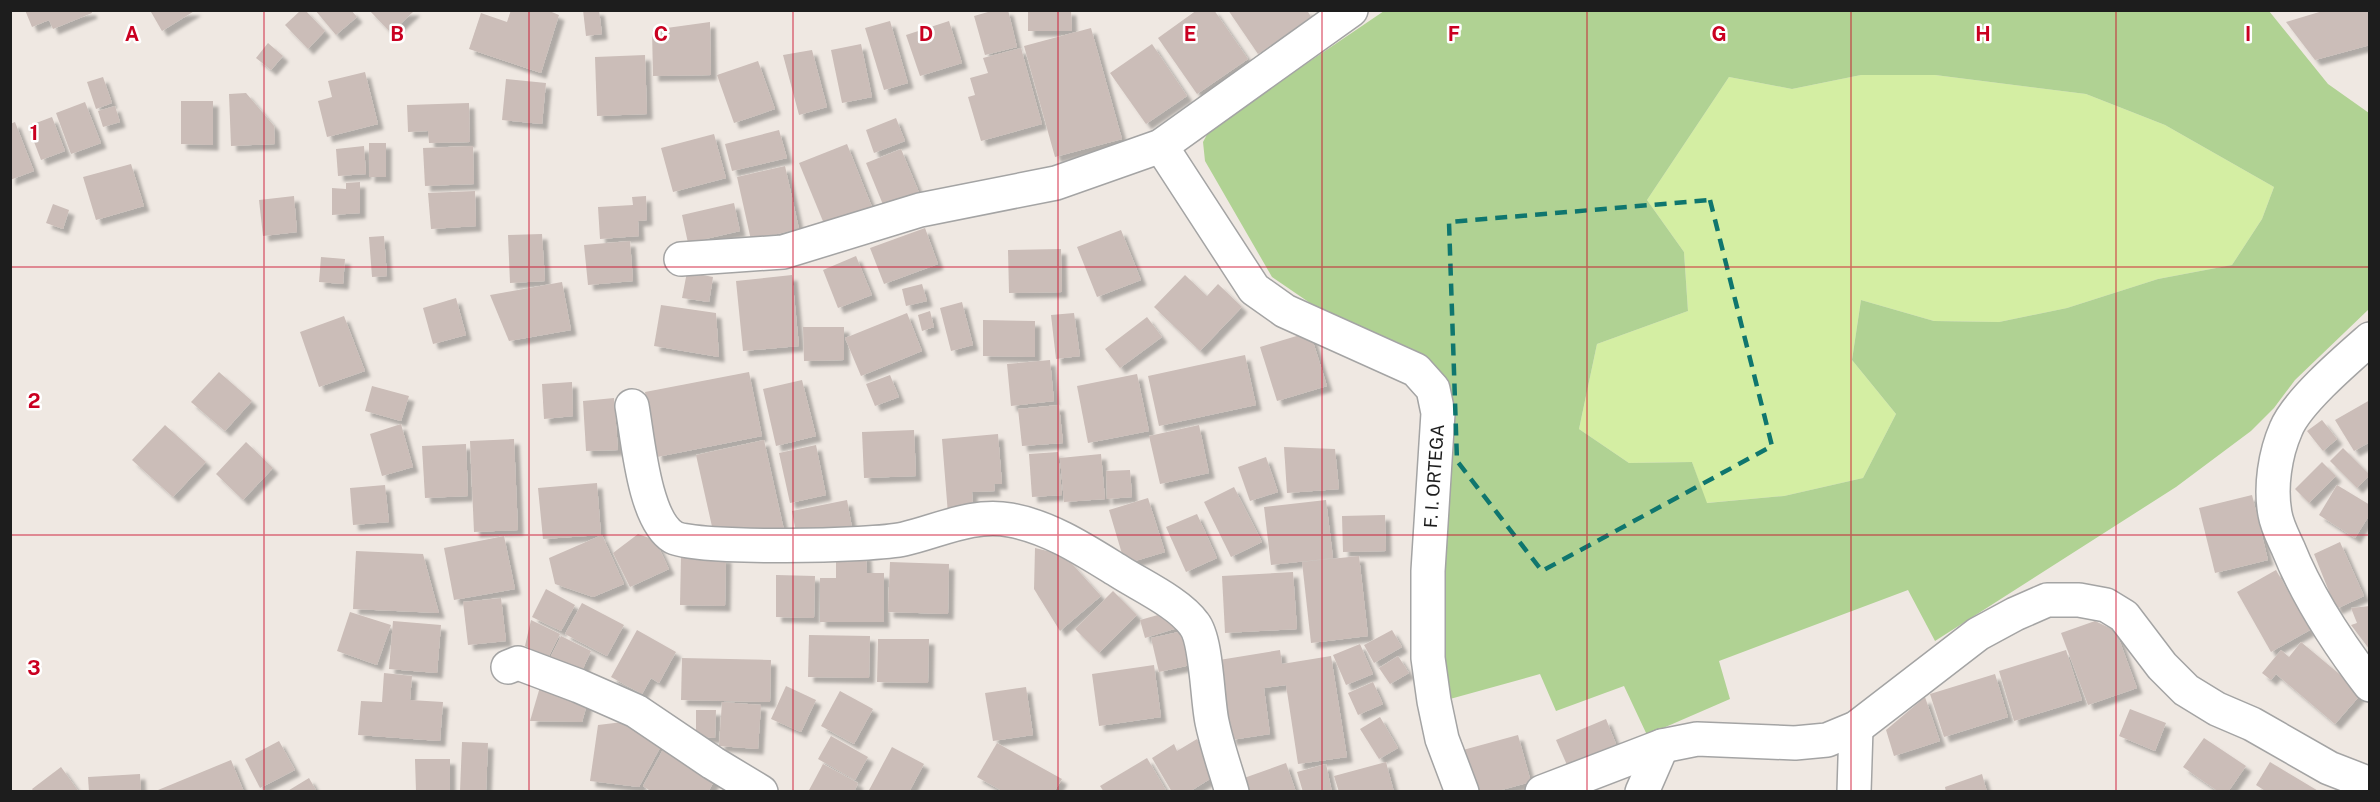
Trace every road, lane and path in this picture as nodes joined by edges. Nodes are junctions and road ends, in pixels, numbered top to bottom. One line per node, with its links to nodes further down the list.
1 (1351, 10): 2 (street)
2 (1161, 146): 3 (street); 13 (street, F. I. ORTEGA)
3 (681, 259)
4 (2370, 339): 7 (street)
5 (632, 406): 12 (street)
6 (508, 667): 11 (street)
7 (2370, 685)
8 (1856, 728): 9 (street); 10 (street); 16 (street)
9 (1662, 747): 14 (street); 15 (street)
10 (2370, 784)
11 (761, 792)
12 (1232, 792)
13 (1462, 792)
14 (1542, 792)
15 (1642, 792)
16 (1854, 792)

